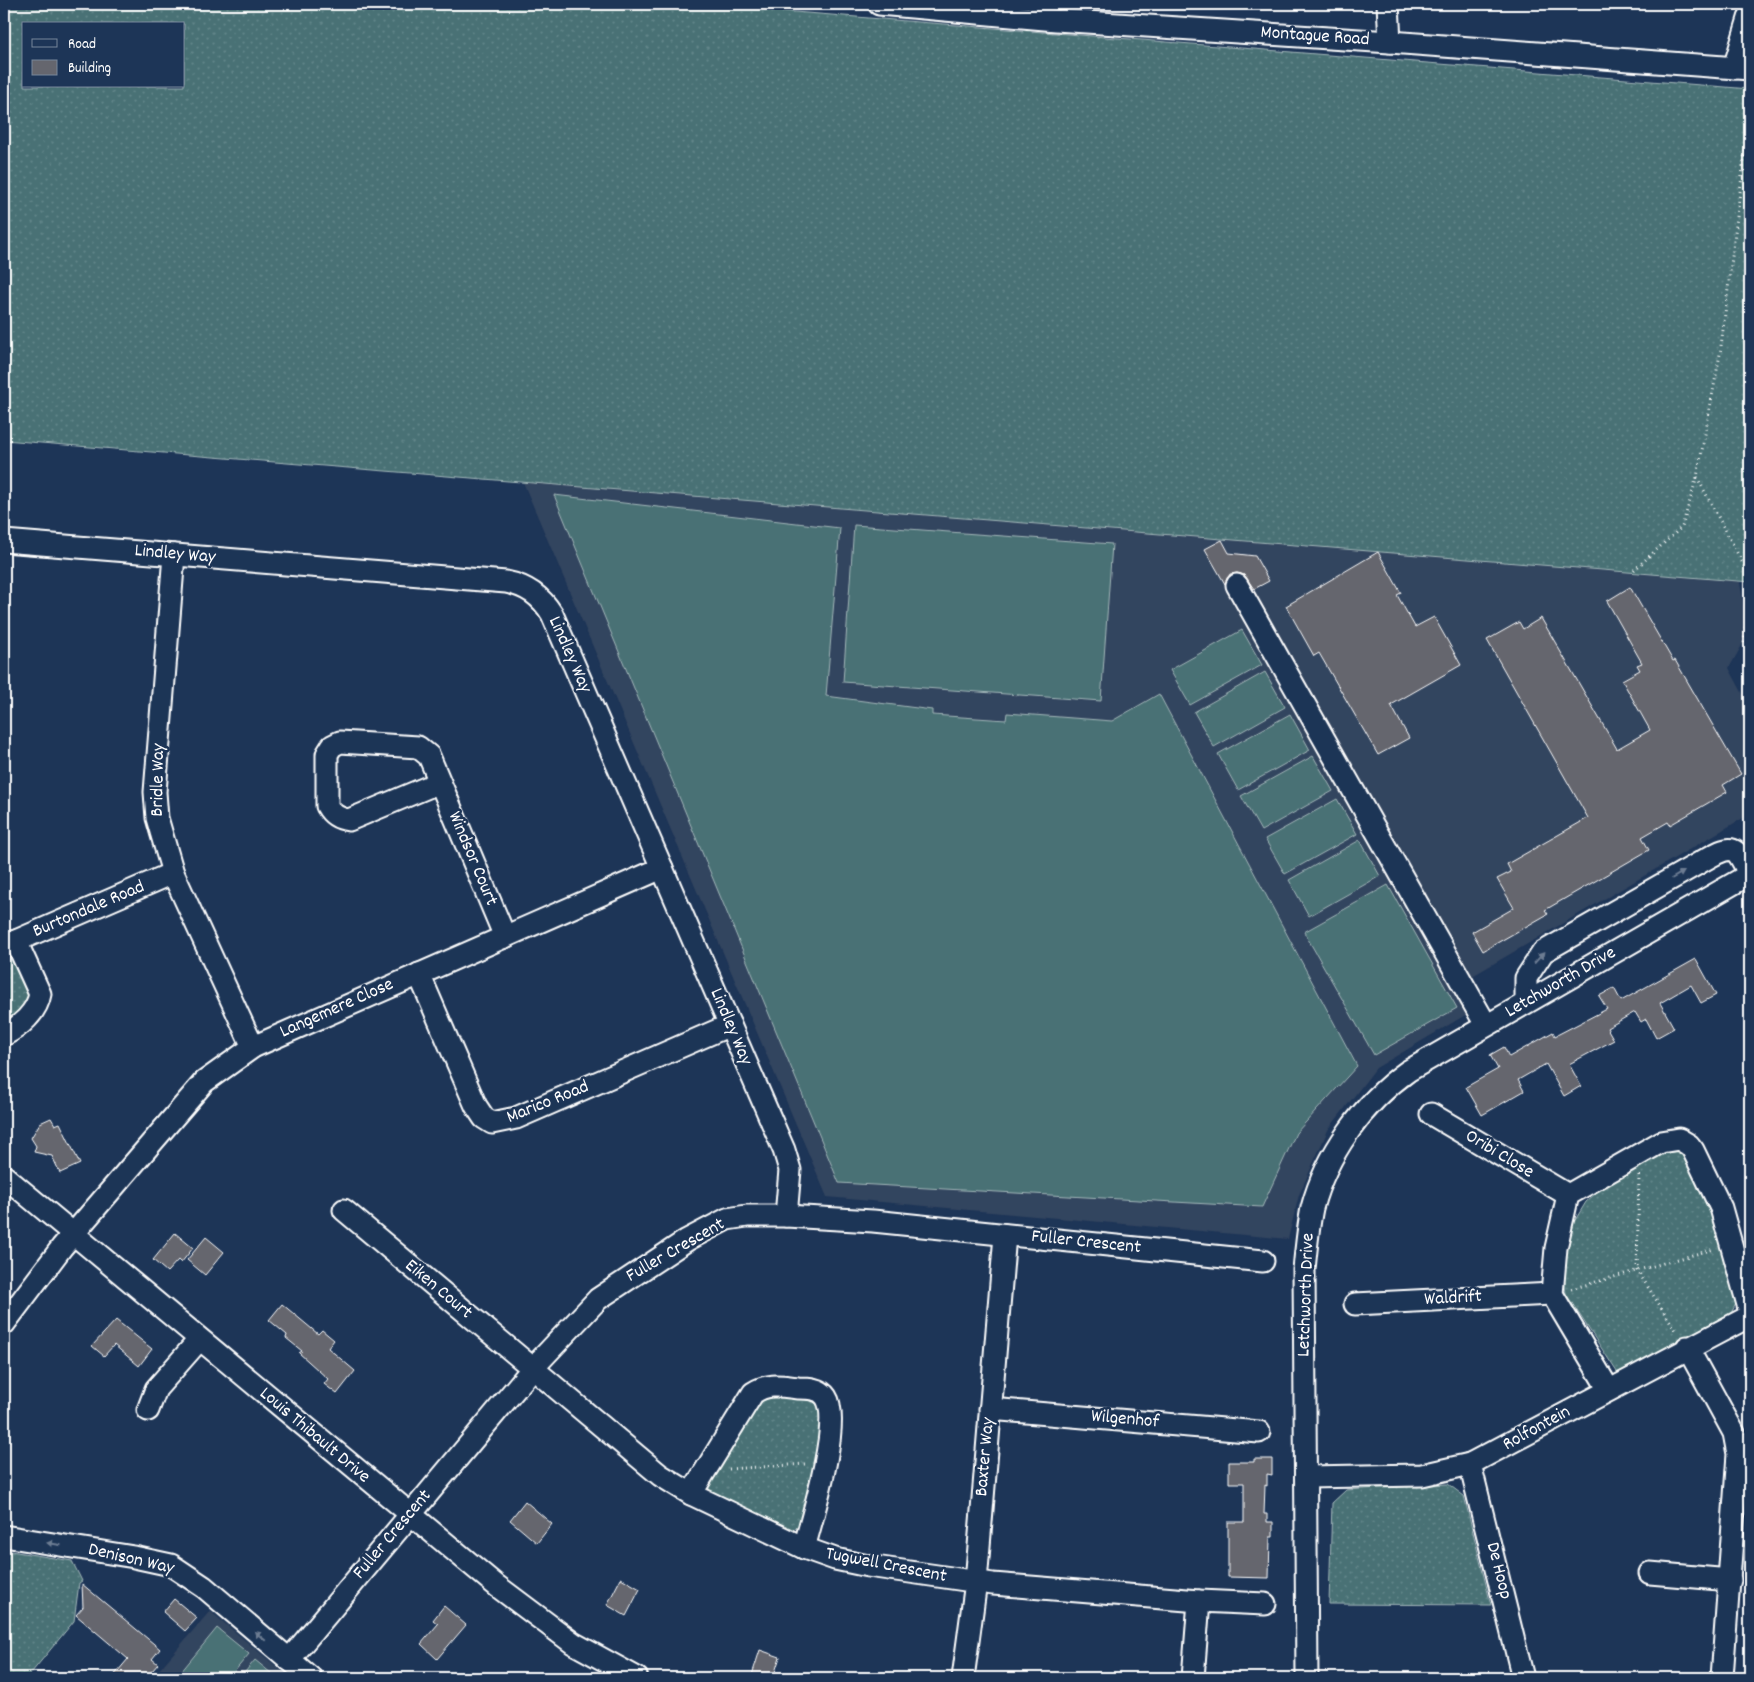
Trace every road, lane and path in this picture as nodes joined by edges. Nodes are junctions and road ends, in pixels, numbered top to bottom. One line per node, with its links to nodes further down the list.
1 (879, 4): 3 (street, Montague Road)
2 (1388, 4): 5 (street)
3 (1057, 12): 5 (street, Montague Road)
4 (1750, 15): 6 (street)
5 (1390, 42): 6 (street, Montague Road)
6 (1742, 69)
7 (1750, 111): 8 (path)
8 (1697, 477): 11 (path); 12 (path)
9 (4, 541): 10 (street, Lindley Way)
10 (174, 555): 16 (street, Lindley Way); 17 (street, Bridle Way)
11 (1634, 570)
12 (1750, 577): 14 (path)
13 (1237, 585): 24 (street)
14 (1750, 649)
15 (440, 782): 15 (street, Windsor Court); 19 (street, Windsor Court)
16 (662, 868): 19 (street, Langemere Close); 23 (street, Lindley Way)
17 (173, 873): 20 (street, Burtondale Road); 26 (street, Bridle Way)
18 (1750, 874): 22 (street, Letchworth Drive); 22 (street, one-way to 18)
19 (505, 937): 21 (street, Langemere Close)
20 (10, 942): 25 (street)
21 (419, 974): 23 (street, Marico Road); 26 (street, Langemere Close)
22 (1526, 1002): 24 (street, Letchworth Drive)
23 (730, 1025): 32 (street, Lindley Way)
24 (1486, 1025): 52 (street, Letchworth Drive)
25 (4, 1035)
26 (253, 1046): 33 (street, Langemere Close)
27 (1431, 1114): 30 (street, Oribi Close)
28 (1639, 1154): 30 (street); 35 (street); 37 (path)
29 (4, 1176): 33 (street, Louis Thibault Drive)
30 (1568, 1196): 38 (street)
31 (344, 1210): 44 (street, Eiken Court)
32 (786, 1216): 34 (street, Fuller Crescent); 44 (street, Fuller Crescent)
33 (73, 1235): 41 (street, Langemere Close); 42 (street, Louis Thibault Drive)
34 (1005, 1235): 36 (street, Fuller Crescent); 46 (street, Baxter Way)
35 (1731, 1244): 37 (path); 40 (street)
36 (1263, 1261)
37 (1637, 1270): 38 (path); 43 (path)
38 (1552, 1294): 39 (street, Waldrift); 45 (street)
39 (1354, 1304)
40 (1750, 1314): 43 (street, Rolfontein)
41 (4, 1324)
42 (199, 1340): 47 (street); 54 (street, Louis Thibault Drive)
43 (1687, 1347): 45 (street, Rolfontein); 58 (street)
44 (532, 1369): 53 (street, Tugwell Crescent); 54 (street, Fuller Crescent)
45 (1609, 1390): 50 (street, Rolfontein)
46 (990, 1409): 48 (street, Wilgenhof); 59 (street, Baxter Way)
47 (148, 1410)
48 (1259, 1432)
49 (826, 1462): 51 (path); 51 (street); 56 (street)
50 (1470, 1464): 52 (street, Rolfontein); 68 (street, De Hoop)
51 (703, 1471): 53 (street)
52 (1306, 1477): 67 (street, Letchworth Drive)
53 (691, 1494): 56 (street, Tugwell Crescent)
54 (410, 1515): 62 (street, Fuller Crescent); 64 (street, Louis Thibault Drive)
55 (4, 1536): 62 (street, Denison Way, one-way to 55)
56 (804, 1548): 59 (street, Tugwell Crescent)
57 (1650, 1573): 58 (street)
58 (1730, 1580): 69 (street)
59 (976, 1582): 60 (street, Tugwell Crescent); 65 (street, Baxter Way)
60 (1199, 1601): 61 (street, Tugwell Crescent); 66 (street)
61 (1265, 1604)
62 (289, 1660): 63 (street, Denison Way)
63 (310, 1678)
64 (637, 1678)
65 (963, 1678)
66 (1193, 1678)
67 (1307, 1678)
68 (1523, 1678)
69 (1722, 1678)

